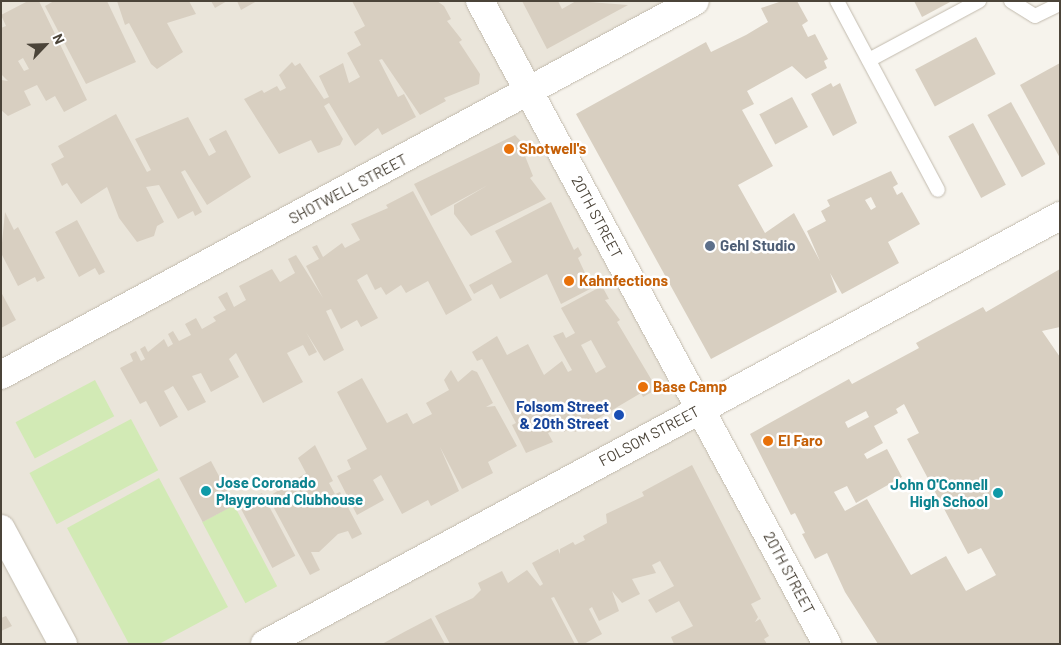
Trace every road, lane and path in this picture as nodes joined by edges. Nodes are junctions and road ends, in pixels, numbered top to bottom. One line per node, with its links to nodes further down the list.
1 (480, 1): 8 (street, 20TH STREET)
2 (695, 1): 8 (street, SHOTWELL STREET)
3 (837, 1): 7 (lane)
4 (980, 1): 7 (lane)
5 (1010, 1): 6 (lane)
6 (1060, 4)
7 (869, 60): 9 (lane)
8 (528, 91): 11 (street, SHOTWELL STREET); 12 (street, 20TH STREET)
9 (938, 190)
10 (1060, 216): 12 (street, FOLSOM STREET)
11 (1, 375)
12 (700, 408): 15 (street, FOLSOM STREET); 16 (street, 20TH STREET)
13 (1, 529): 14 (street)
14 (64, 644)
15 (265, 644)
16 (827, 644)

